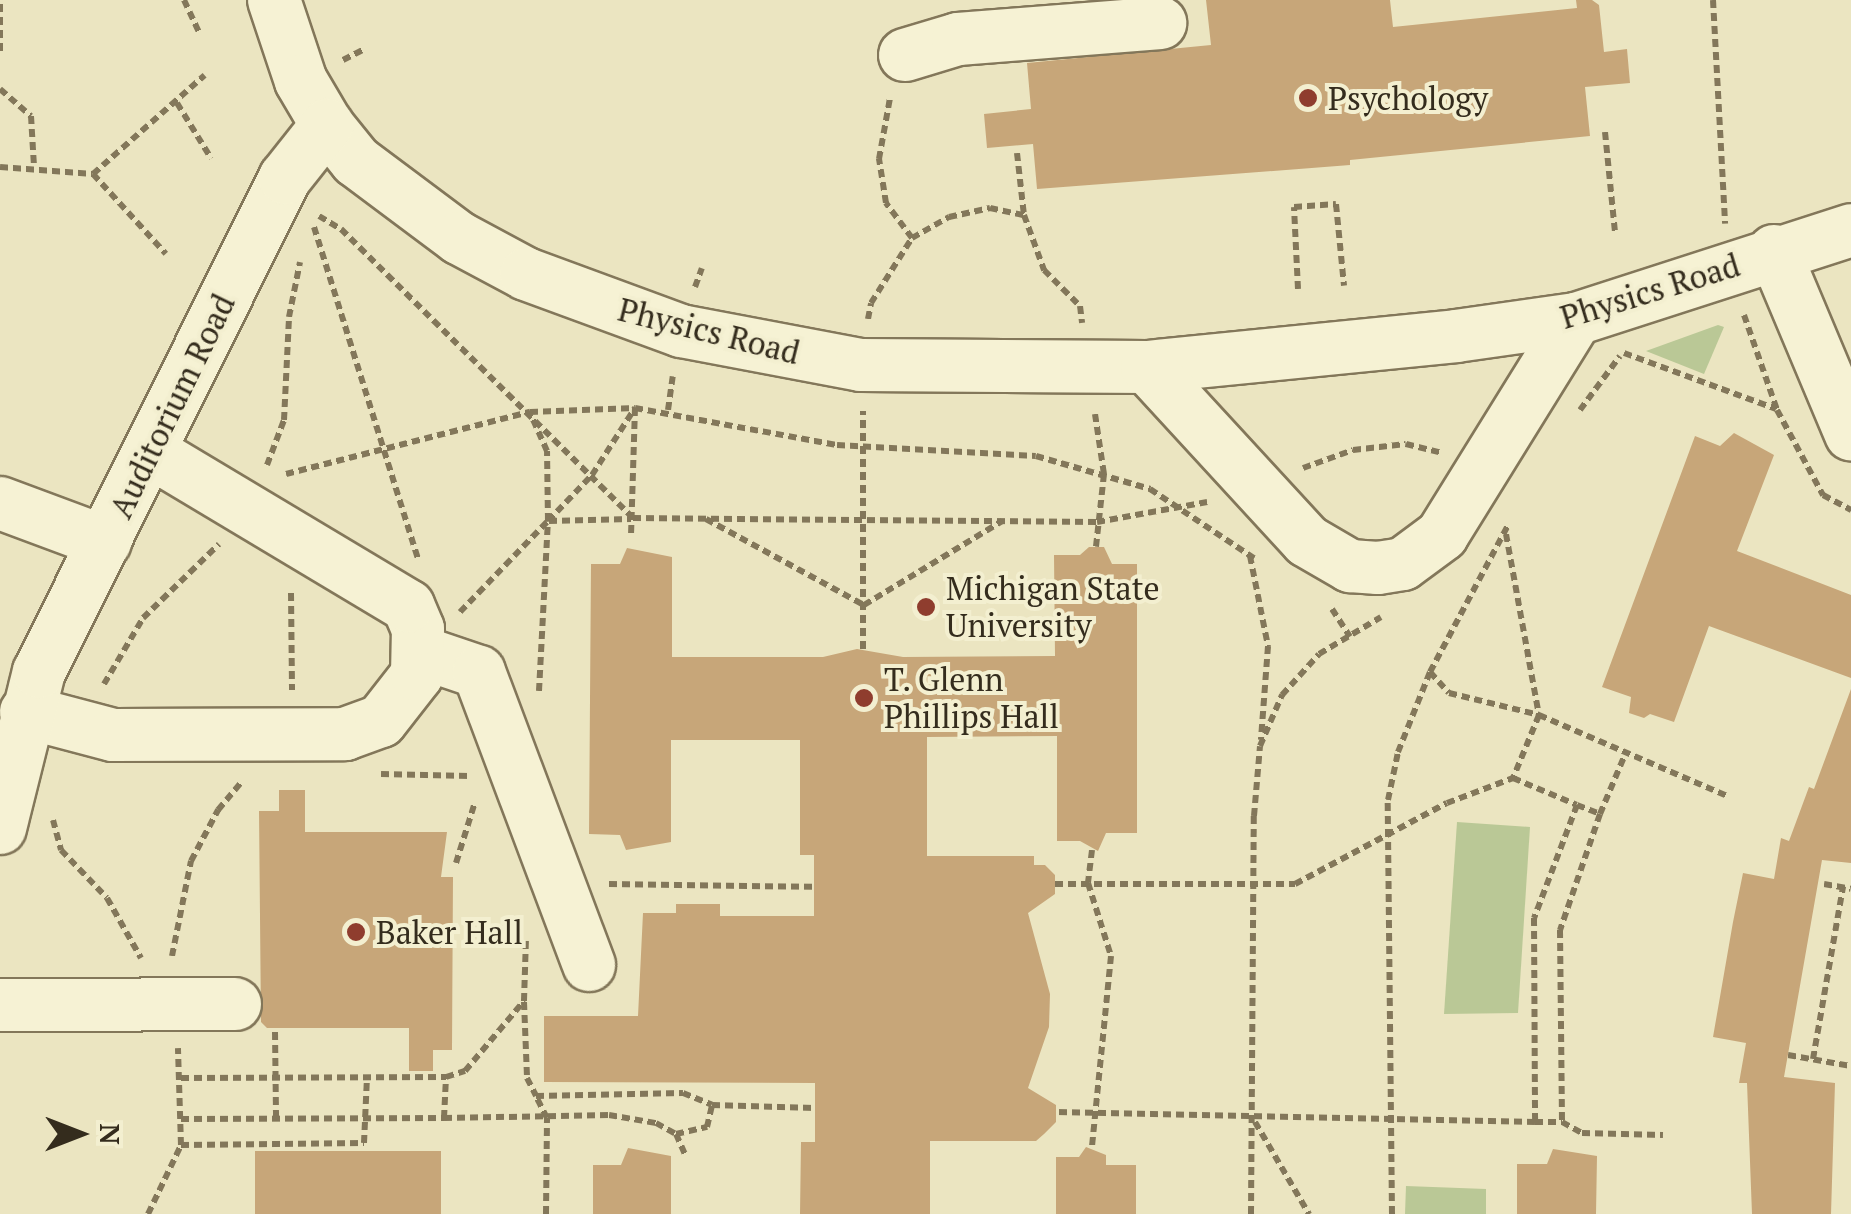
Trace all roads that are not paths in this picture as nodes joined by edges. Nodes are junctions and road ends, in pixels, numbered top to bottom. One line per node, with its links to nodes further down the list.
1 (274, 0): 4 (street)
2 (1160, 23): 3 (street)
3 (905, 55)
4 (327, 124): 8 (street, Physics Road); 10 (street, Auditorium Road)
5 (1851, 230): 6 (street, Physics Road)
6 (1783, 273): 7 (street, Physics Road); 9 (street)
7 (1576, 319): 8 (street, Physics Road); 8 (street)
8 (1148, 368)
9 (1851, 434)
10 (151, 452): 12 (street, Auditorium Road); 13 (street)
11 (0, 502): 12 (street)
12 (105, 542): 14 (street, Auditorium Road)
13 (420, 652): 14 (street); 16 (street)
14 (26, 712): 15 (street, Auditorium Road)
15 (0, 828)
16 (590, 965)
17 (0, 1004): 18 (street)
18 (255, 1018)

